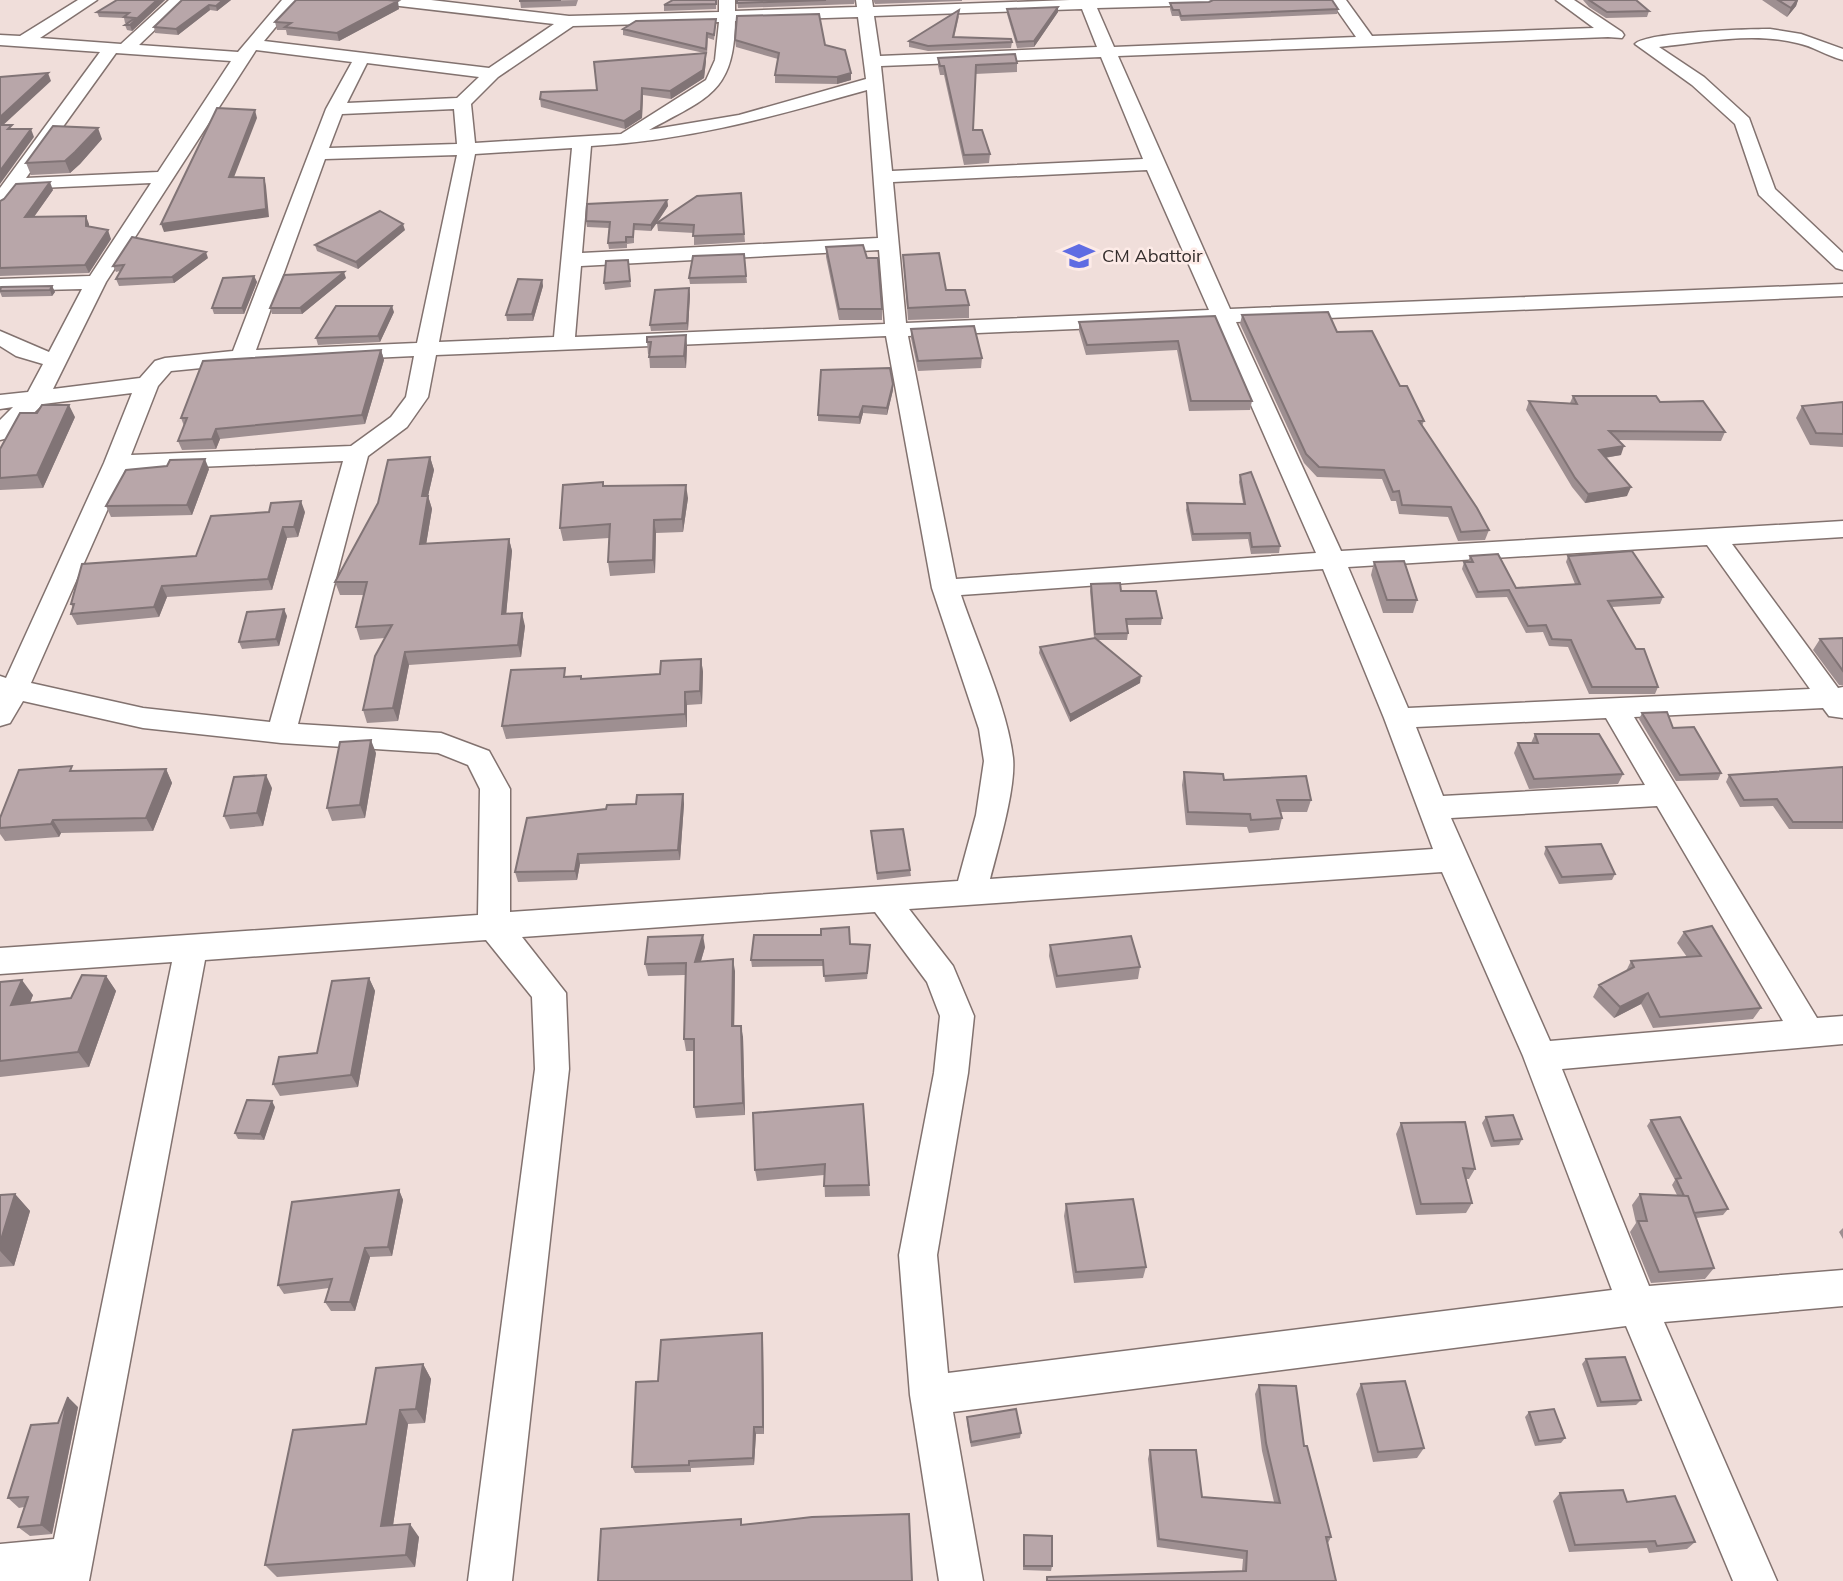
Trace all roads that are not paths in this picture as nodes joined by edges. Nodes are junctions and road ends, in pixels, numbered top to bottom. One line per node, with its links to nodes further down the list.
1 (89, 0): 19 (street)
2 (154, 0): 9 (street)
3 (290, 0): 24 (street)
4 (391, 0): 11 (street)
5 (596, 0): 16 (street)
6 (1209, 0): 10 (street)
7 (1338, 0): 20 (street)
8 (1564, 0): 17 (street)
9 (177, 1): 22 (street)
10 (1087, 2): 12 (street); 25 (street)
11 (460, 4): 15 (street)
12 (972, 5): 13 (street)
13 (866, 6): 14 (street); 28 (street)
14 (727, 9): 16 (street); 33 (street)
15 (569, 20): 16 (street); 29 (street)
16 (594, 21)
17 (1610, 33): 20 (street); 21 (street)
18 (0, 40): 19 (street)
19 (23, 42): 22 (street); 23 (street)
20 (1368, 42): 25 (street)
21 (1643, 44): 26 (street); 44 (street)
22 (119, 47): 24 (street); 40 (street)
23 (0, 48)
24 (247, 51): 27 (street); 38 (street)
25 (1105, 51): 28 (street); 37 (street)
26 (1843, 55)
27 (363, 57): 29 (street); 32 (street)
28 (873, 61): 30 (street)
29 (492, 73): 31 (street)
30 (875, 82): 33 (street); 39 (street)
31 (462, 103): 32 (street); 35 (street)
32 (335, 109): 36 (street)
33 (621, 139): 34 (street)
34 (582, 142): 35 (street); 43 (street)
35 (467, 149): 36 (street); 52 (street)
36 (320, 154): 53 (street)
37 (1154, 164): 39 (street); 48 (street)
38 (164, 177): 40 (street); 45 (street)
39 (883, 177): 42 (street)
40 (12, 184): 41 (street)
41 (0, 201)
42 (889, 243): 43 (street); 49 (street)
43 (572, 260): 51 (street)
44 (1843, 264)
45 (96, 282): 46 (street); 54 (street)
46 (0, 285)
47 (1843, 290): 48 (street)
48 (1222, 316): 49 (street); 63 (street)
49 (897, 330): 51 (street); 64 (street)
50 (0, 337): 54 (street)
51 (564, 344): 52 (street)
52 (425, 349): 53 (street); 59 (street)
53 (242, 357): 55 (street)
54 (55, 361): 56 (street)
55 (147, 384): 56 (street); 60 (street)
56 (37, 397): 57 (street); 58 (street)
57 (0, 402)
58 (0, 433)
59 (357, 453): 60 (street); 70 (street)
60 (116, 463): 65 (street)
61 (1843, 529): 62 (street)
62 (1714, 537): 63 (street); 66 (street)
63 (1332, 560): 64 (street); 69 (street)
64 (946, 588): 74 (street)
65 (7, 688): 68 (street); 70 (street)
66 (1839, 703): 67 (street)
67 (1614, 708): 69 (street); 71 (street)
68 (0, 716)
69 (1398, 718): 72 (street)
70 (281, 733): 76 (street)
71 (1666, 795): 72 (street); 80 (street)
72 (1432, 808): 73 (street)
73 (1452, 859): 74 (street); 81 (street)
74 (971, 893): 75 (street)
75 (883, 899): 76 (street); 84 (street)
76 (494, 926): 77 (street); 87 (street)
77 (191, 948): 78 (street); 86 (street)
78 (0, 961)
79 (1843, 1030): 80 (street)
80 (1808, 1033): 81 (street)
81 (1540, 1056): 83 (street)
82 (1843, 1288): 83 (street)
83 (1637, 1306): 84 (street); 89 (street)
84 (930, 1395): 88 (street)
85 (0, 1566): 86 (street)
86 (68, 1570)
87 (490, 1581)
88 (961, 1581)
89 (1755, 1581)

